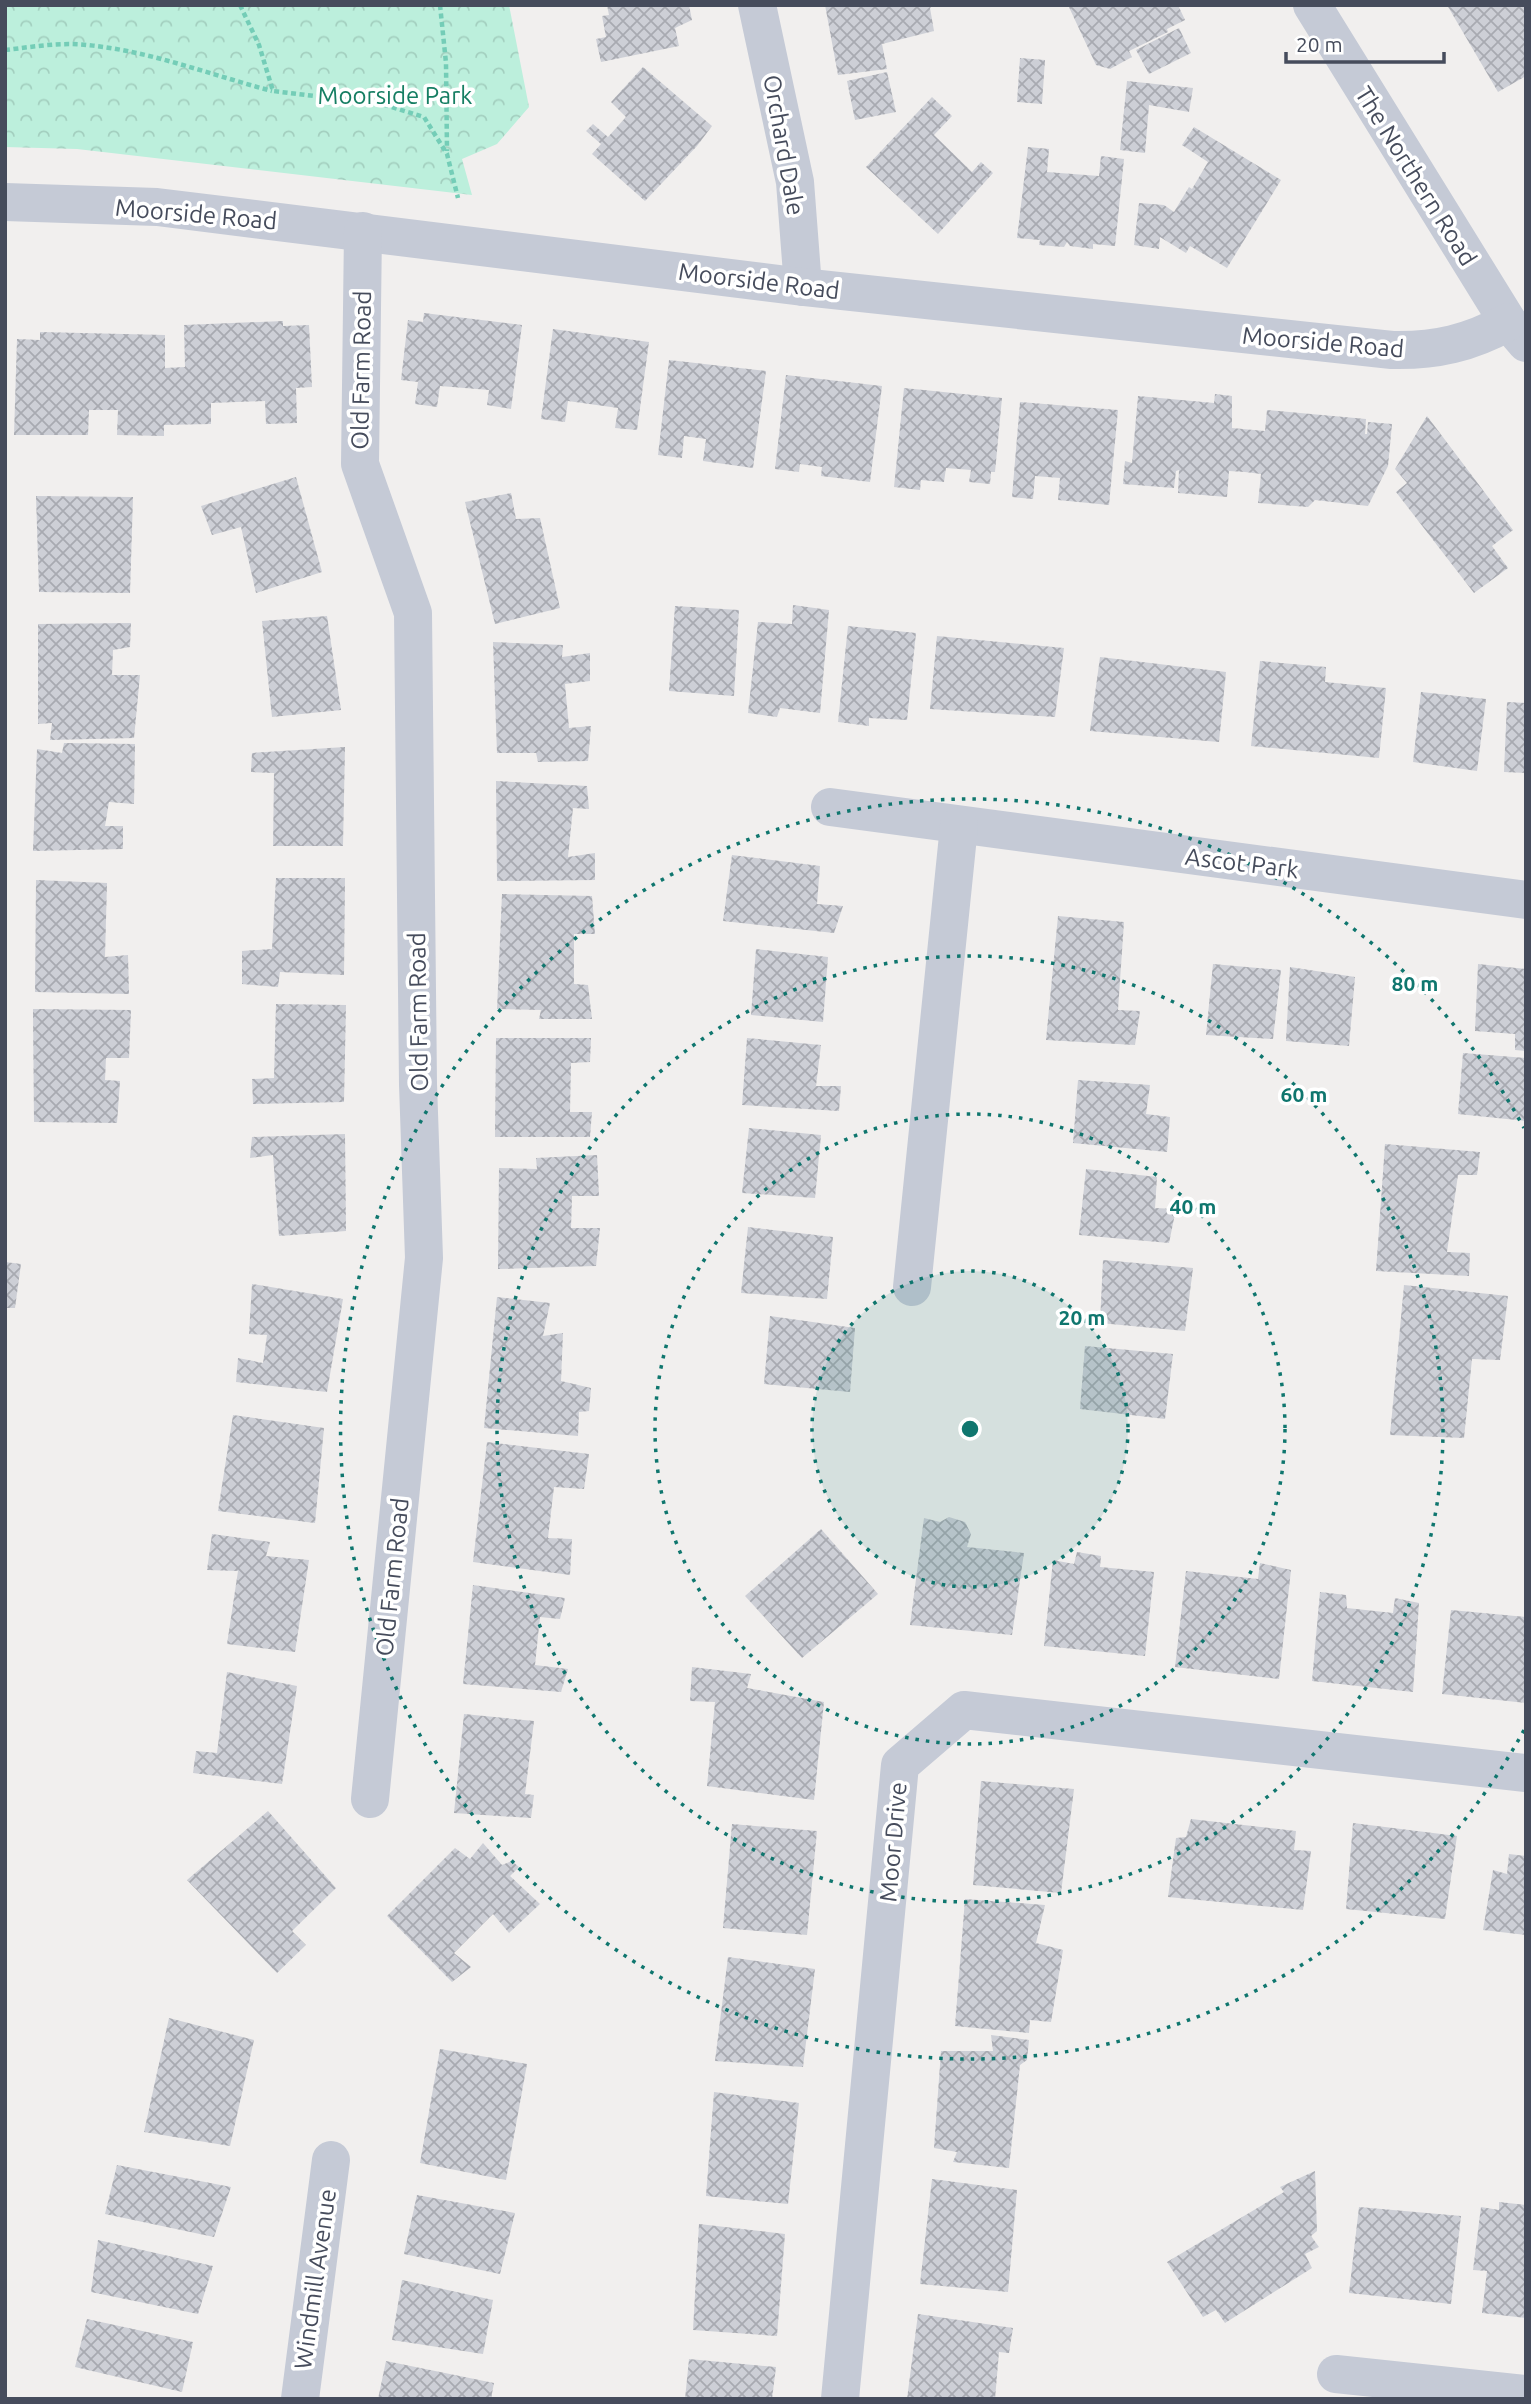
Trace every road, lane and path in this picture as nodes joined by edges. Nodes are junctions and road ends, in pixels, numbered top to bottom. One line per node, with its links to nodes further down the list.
1 (240, 5): 6 (path)
2 (440, 5): 7 (path)
3 (757, 5): 11 (street, Orchard Dale)
4 (1312, 5): 12 (street, The Northern Road)
5 (5, 50): 6 (path)
6 (273, 91): 7 (path)
7 (447, 154): 9 (path)
8 (5, 202): 10 (street, Moorside Road)
9 (459, 203)
10 (363, 231): 11 (street, Moorside Road); 18 (street, Old Farm Road)
11 (803, 287): 12 (street, Moorside Road)
12 (1517, 332)
13 (830, 807): 14 (street, Ascot Park)
14 (959, 826): 15 (street, Ascot Park); 16 (street)
15 (1526, 900)
16 (912, 1287)
17 (1526, 1773): 23 (street, Moor Drive)
18 (370, 1798)
19 (331, 2160): 22 (street, Windmill Avenue)
20 (1336, 2374): 21 (street)
21 (1526, 2394)
22 (300, 2399)
23 (841, 2399)

